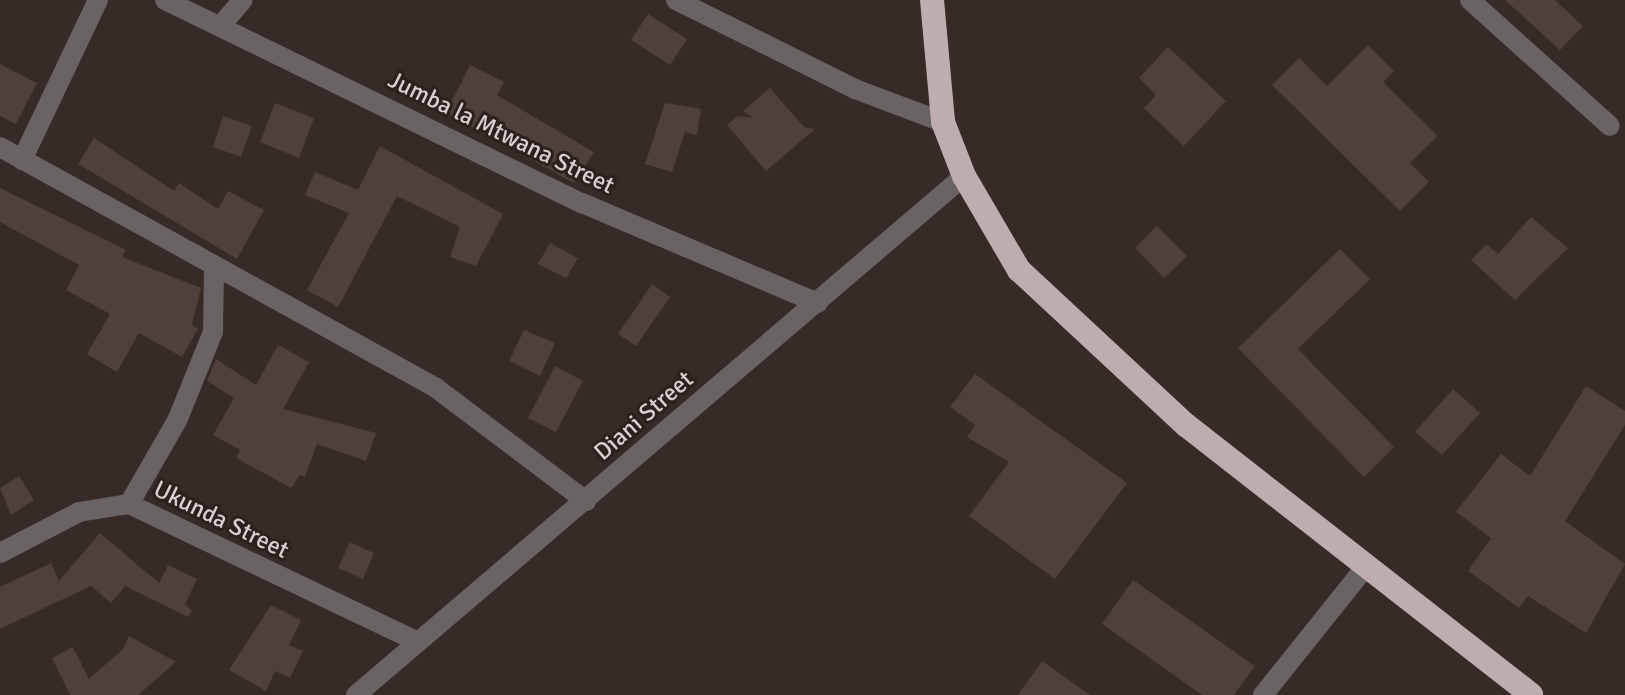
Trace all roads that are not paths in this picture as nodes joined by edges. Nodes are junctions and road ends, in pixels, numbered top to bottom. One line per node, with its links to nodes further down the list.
1 (98, 0): 11 (street)
2 (165, 0): 7 (street, Jumba la Mtwana Street)
3 (243, 0): 7 (street)
4 (676, 0): 8 (street)
5 (932, 0): 8 (highway)
6 (1470, 0): 9 (street)
7 (221, 25): 14 (street, Jumba la Mtwana Street)
8 (943, 122): 12 (highway)
9 (1610, 126)
10 (0, 147): 11 (street)
11 (22, 160): 13 (street)
12 (964, 176): 14 (street, Diani Street); 18 (highway)
13 (214, 270): 15 (street); 16 (street)
14 (818, 303): 15 (street, Diani Street)
15 (586, 501): 19 (street, Diani Street)
16 (129, 504): 17 (street, Ukunda Street); 19 (street, Ukunda Street)
17 (0, 553)
18 (1364, 569): 21 (street); 22 (highway)
19 (418, 642): 20 (street, Diani Street)
20 (356, 695)
21 (1263, 695)
22 (1531, 695)

